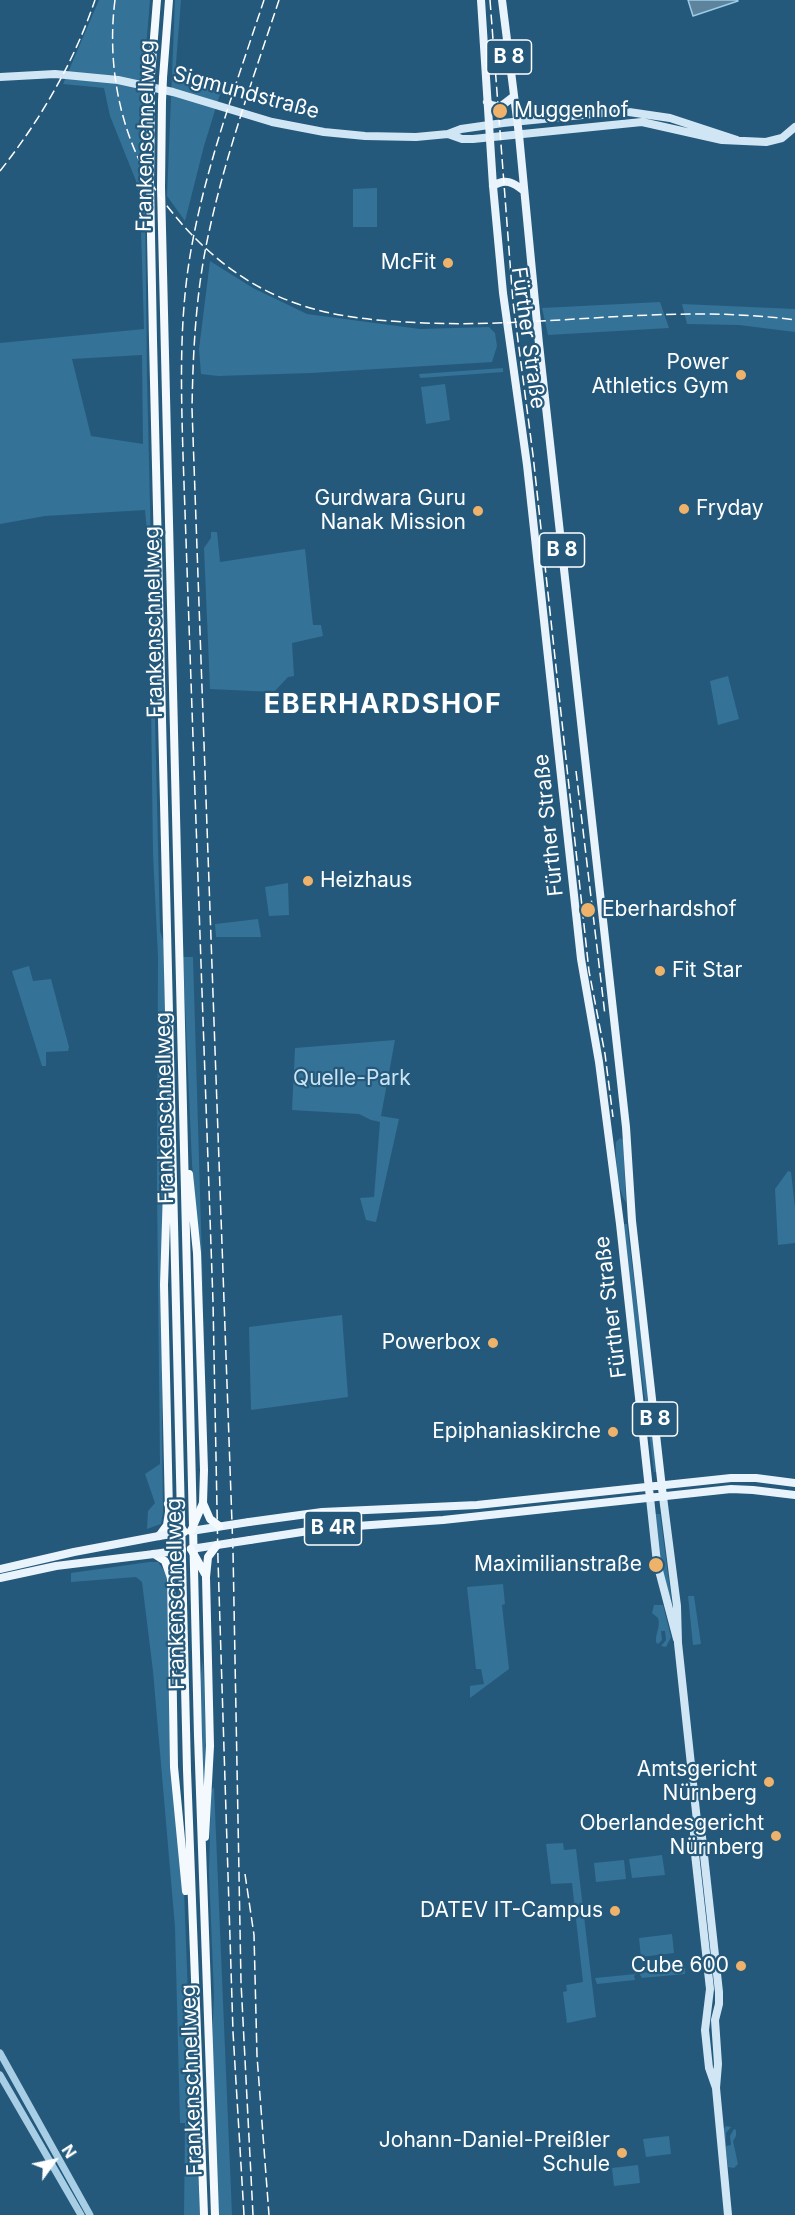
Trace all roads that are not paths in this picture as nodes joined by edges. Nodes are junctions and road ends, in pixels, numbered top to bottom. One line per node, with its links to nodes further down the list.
1 (157, 0): 18 (highway, Frankenschnellweg, bridge)
2 (169, 0): 17 (highway, Frankenschnellweg, bridge)
3 (481, 0): 7 (main road, Fürther Straße / B 8)
4 (502, 0): 6 (main road, Fürther Straße / B 8)
5 (0, 77): 11 (main road, Sigmundstraße)
6 (513, 98): 7 (main road); 8 (main road, Fürther Straße / B 8)
7 (487, 102): 9 (main road, Fürther Straße / B 8)
8 (516, 122): 9 (main road, Sigmundstraße); 12 (main road, Fürther Straße / B 8); 14 (main road, Sigmundstraße)
9 (488, 125): 11 (main road, Sigmundstraße); 13 (main road, Fürther Straße / B 8)
10 (795, 127): 14 (main road)
11 (448, 134): 13 (main road, Sigmundstraße)
12 (519, 135): 13 (main road, Sigmundstraße); 14 (main road, Sigmundstraße); 16 (main road, Fürther Straße / B 8)
13 (489, 138): 15 (main road, Fürther Straße / B 8)
14 (737, 140)
15 (493, 186): 16 (main road); 21 (main road, Fürther Straße / B 8)
16 (524, 191): 20 (main road, Fürther Straße / B 8)
17 (184, 1151): 25 (highway); 39 (highway, Frankenschnellweg)
18 (173, 1152): 26 (highway); 40 (highway, Frankenschnellweg)
19 (795, 1484): 20 (main road, B 4R)
20 (662, 1485): 21 (main road, B 4R); 23 (main road, Fürther Straße)
21 (650, 1486): 24 (main road, Fürther Straße); 27 (main road, B 4R, bridge)
22 (795, 1496): 23 (main road, B 4R)
23 (663, 1497): 24 (main road, B 4R); 38 (main road, Fürther Straße)
24 (650, 1498): 30 (main road, B 4R, bridge); 38 (main road, Fürther Straße)
25 (203, 1503): 27 (highway, bridge); 28 (highway, bridge)
26 (168, 1504): 28 (highway, bridge); 29 (highway)
27 (219, 1526): 28 (main road, B 4R, bridge)
28 (187, 1534): 29 (main road, B 4R, bridge); 31 (highway)
29 (159, 1536): 34 (main road, B 4R)
30 (217, 1545): 31 (main road, B 4R, bridge); 35 (highway, bridge)
31 (187, 1550): 32 (main road, B 4R, bridge); 35 (highway, bridge); 37 (highway, bridge)
32 (154, 1554): 34 (main road, B 4R); 37 (highway)
33 (0, 1569): 34 (main road, B 4R)
34 (13, 1570): 36 (main road, B 4R)
35 (206, 1577): 39 (highway)
36 (0, 1578)
37 (171, 1578): 40 (highway)
38 (678, 1643): 47 (main road, Fürther Straße)
39 (202, 1866): 46 (highway, Frankenschnellweg)
40 (192, 1911): 45 (highway, Frankenschnellweg)
41 (0, 2053): 44 (street)
42 (0, 2075): 43 (street)
43 (81, 2215)
44 (90, 2215)
45 (204, 2215)
46 (215, 2215)
47 (728, 2215)

